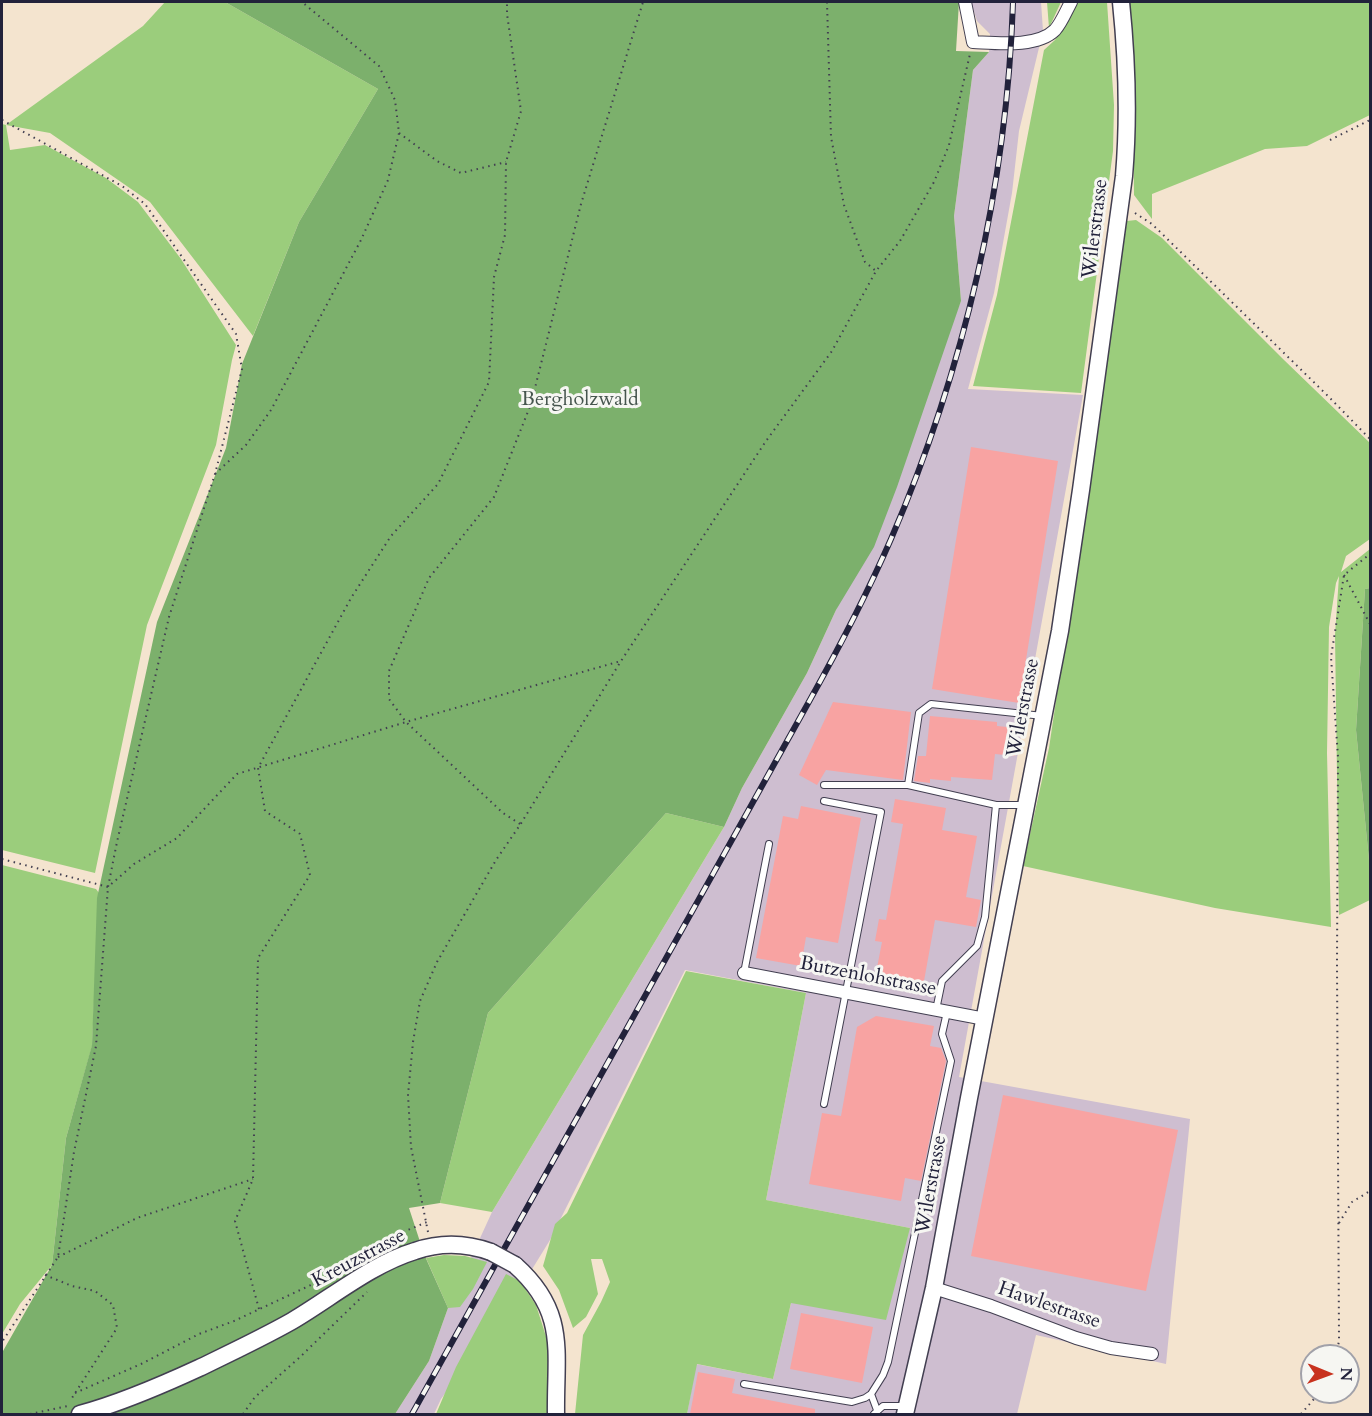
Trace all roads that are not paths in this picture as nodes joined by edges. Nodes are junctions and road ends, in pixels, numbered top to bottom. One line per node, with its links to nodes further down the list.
1 (965, 2): 2 (street)
2 (1071, 2)
3 (1121, 2): 4 (main road, Wilerstrasse)
4 (1044, 716): 6 (lane); 9 (main road, Wilerstrasse)
5 (824, 785): 6 (lane)
6 (908, 785): 8 (lane)
7 (824, 801): 12 (lane)
8 (996, 805): 9 (lane); 13 (lane)
9 (1026, 805): 14 (main road, Wilerstrasse)
10 (769, 844): 11 (lane)
11 (744, 973): 12 (street, Butzenlohstrasse)
12 (846, 993): 13 (street, Butzenlohstrasse); 15 (lane)
13 (941, 1011): 14 (street, Butzenlohstrasse); 19 (lane)
14 (985, 1019): 16 (main road, Wilerstrasse)
15 (824, 1104)
16 (934, 1288): 17 (street, Hawlestrasse); 21 (main road, Wilerstrasse)
17 (1152, 1354)
18 (744, 1384): 19 (lane)
19 (871, 1394): 22 (lane)
20 (73, 1410): 23 (main road, Kreuzstrasse, bridge)
21 (905, 1410): 22 (lane)
22 (875, 1412)
23 (556, 1414)

